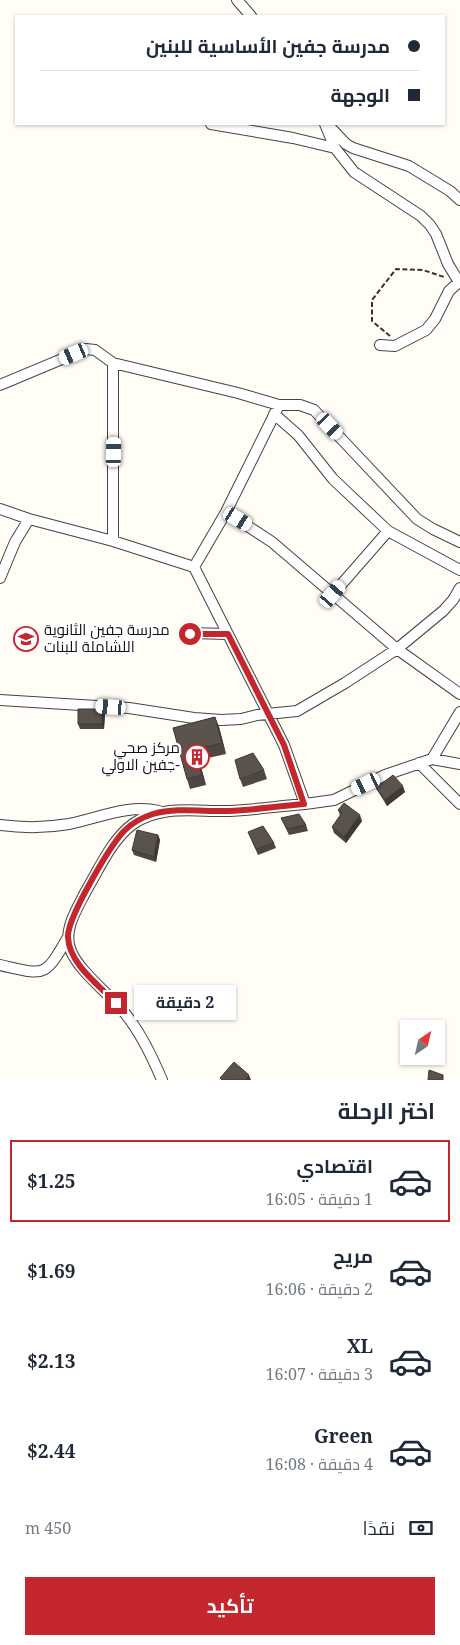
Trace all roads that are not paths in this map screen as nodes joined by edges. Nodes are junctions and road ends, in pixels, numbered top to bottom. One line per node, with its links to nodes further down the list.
1 (237, 0): 2 (street)
2 (250, 15)
3 (217, 125): 6 (street)
4 (326, 125): 6 (street)
5 (327, 125): 7 (street)
6 (334, 148): 8 (street)
7 (460, 200)
8 (459, 282): 9 (street)
9 (380, 345)
10 (113, 363): 11 (street); 12 (street); 17 (street)
11 (0, 385)
12 (277, 409): 14 (street); 16 (street); 18 (street)
13 (0, 509): 15 (street)
14 (226, 512): 19 (street); 23 (street)
15 (29, 518): 17 (street); 21 (street)
16 (388, 531): 20 (street); 23 (street)
17 (113, 541): 19 (street)
18 (460, 542)
19 (194, 567): 25 (street)
20 (460, 570)
21 (0, 578)
22 (460, 588): 26 (street)
23 (333, 594): 26 (street)
24 (190, 634): 25 (street)
25 (228, 634): 30 (street)
26 (398, 649): 27 (street); 30 (street)
27 (460, 694)
28 (0, 700): 30 (street)
29 (460, 712): 31 (street)
30 (268, 714): 34 (street)
31 (432, 759): 32 (street); 33 (street)
32 (419, 763): 34 (street); 35 (street)
33 (460, 764)
34 (304, 804): 36 (street)
35 (460, 804)
36 (162, 812): 37 (street); 38 (street)
37 (0, 825)
38 (68, 937): 39 (street); 40 (street)
39 (0, 965)
40 (162, 1080)

